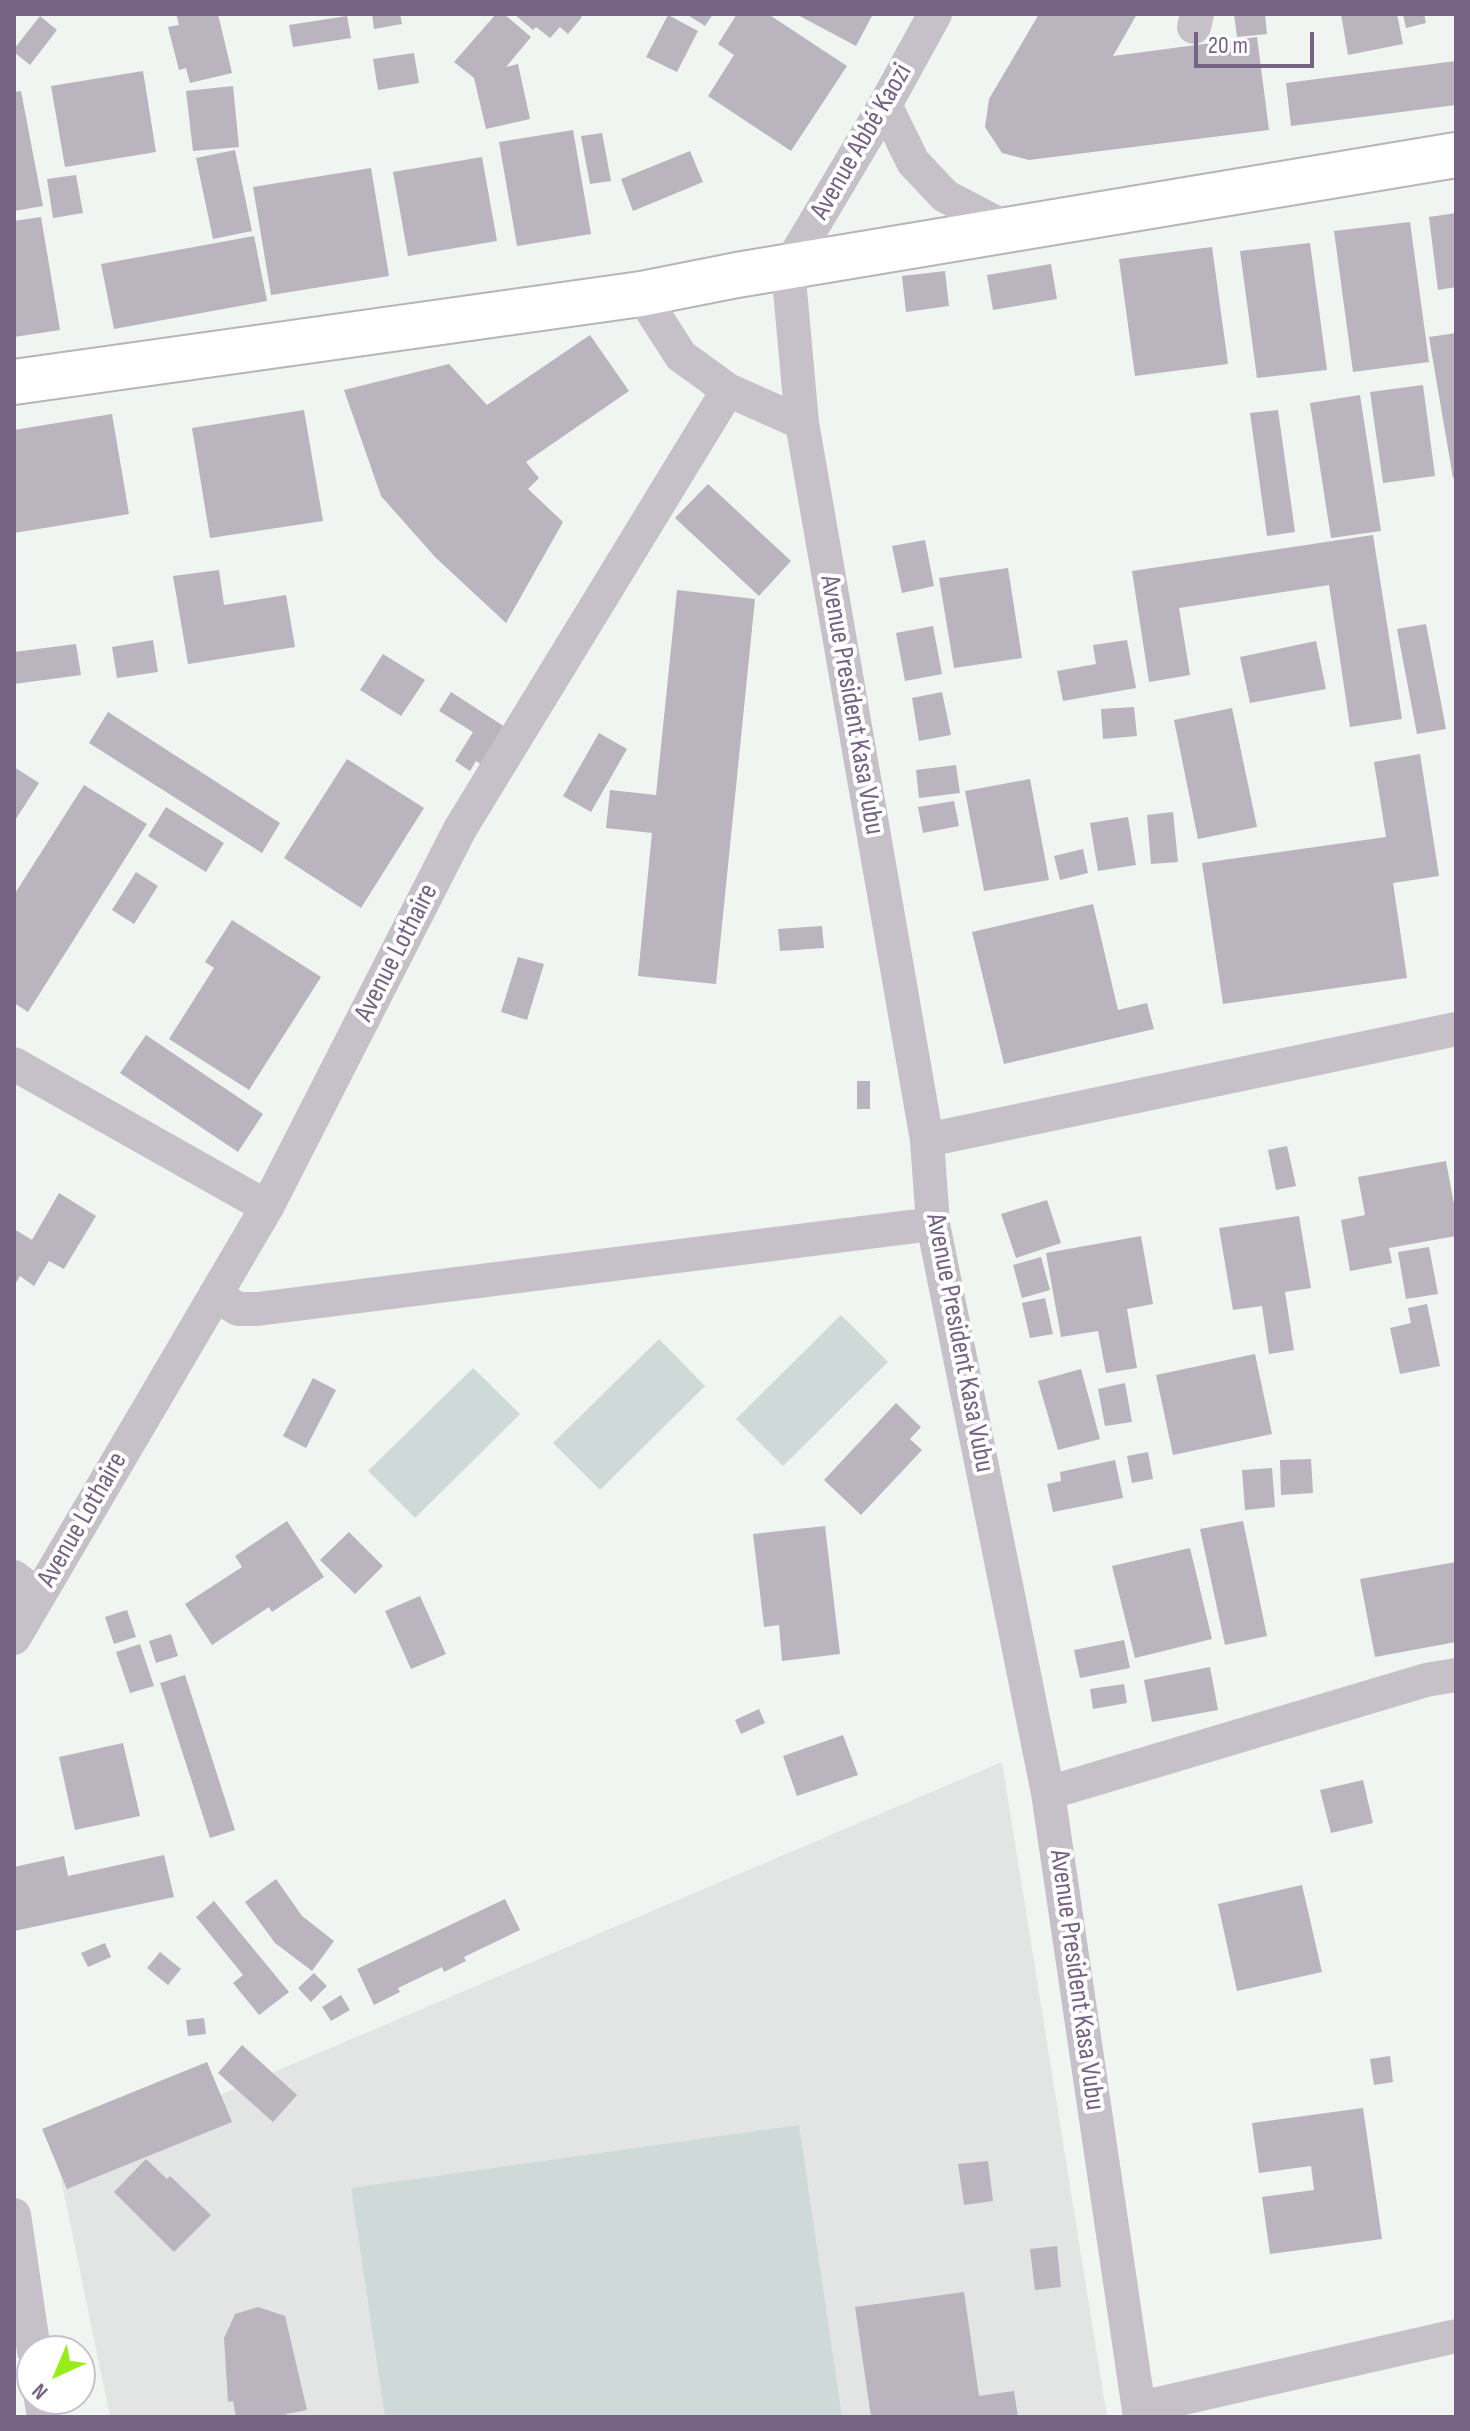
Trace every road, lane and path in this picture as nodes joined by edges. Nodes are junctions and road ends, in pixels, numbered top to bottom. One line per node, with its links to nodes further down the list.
1 (935, 14): 2 (street, Avenue Abbé Kaozi)
2 (885, 105): 4 (street); 5 (street, Avenue Abbé Kaozi)
3 (1456, 155): 4 (highway)
4 (1010, 230): 5 (highway)
5 (788, 268): 6 (highway); 9 (street, Avenue President Kasa Vubu)
6 (641, 294): 7 (highway); 8 (street)
7 (14, 382)
8 (728, 390): 9 (street); 13 (street, Avenue Lothaire)
9 (802, 423): 12 (street, Avenue President Kasa Vubu)
10 (1456, 1029): 12 (street)
11 (14, 1064): 13 (street)
12 (927, 1140): 14 (street, Avenue President Kasa Vubu)
13 (267, 1207): 15 (street, Avenue Lothaire)
14 (933, 1224): 15 (street); 19 (street, Avenue President Kasa Vubu)
15 (215, 1295): 16 (street, Avenue Lothaire)
16 (26, 1587): 17 (street, Avenue Lothaire)
17 (14, 1638)
18 (1456, 1675): 19 (street)
19 (1048, 1793): 23 (street, Avenue President Kasa Vubu)
20 (14, 2215): 21 (street)
21 (32, 2335)
22 (1456, 2336): 23 (street)
23 (1140, 2412)

